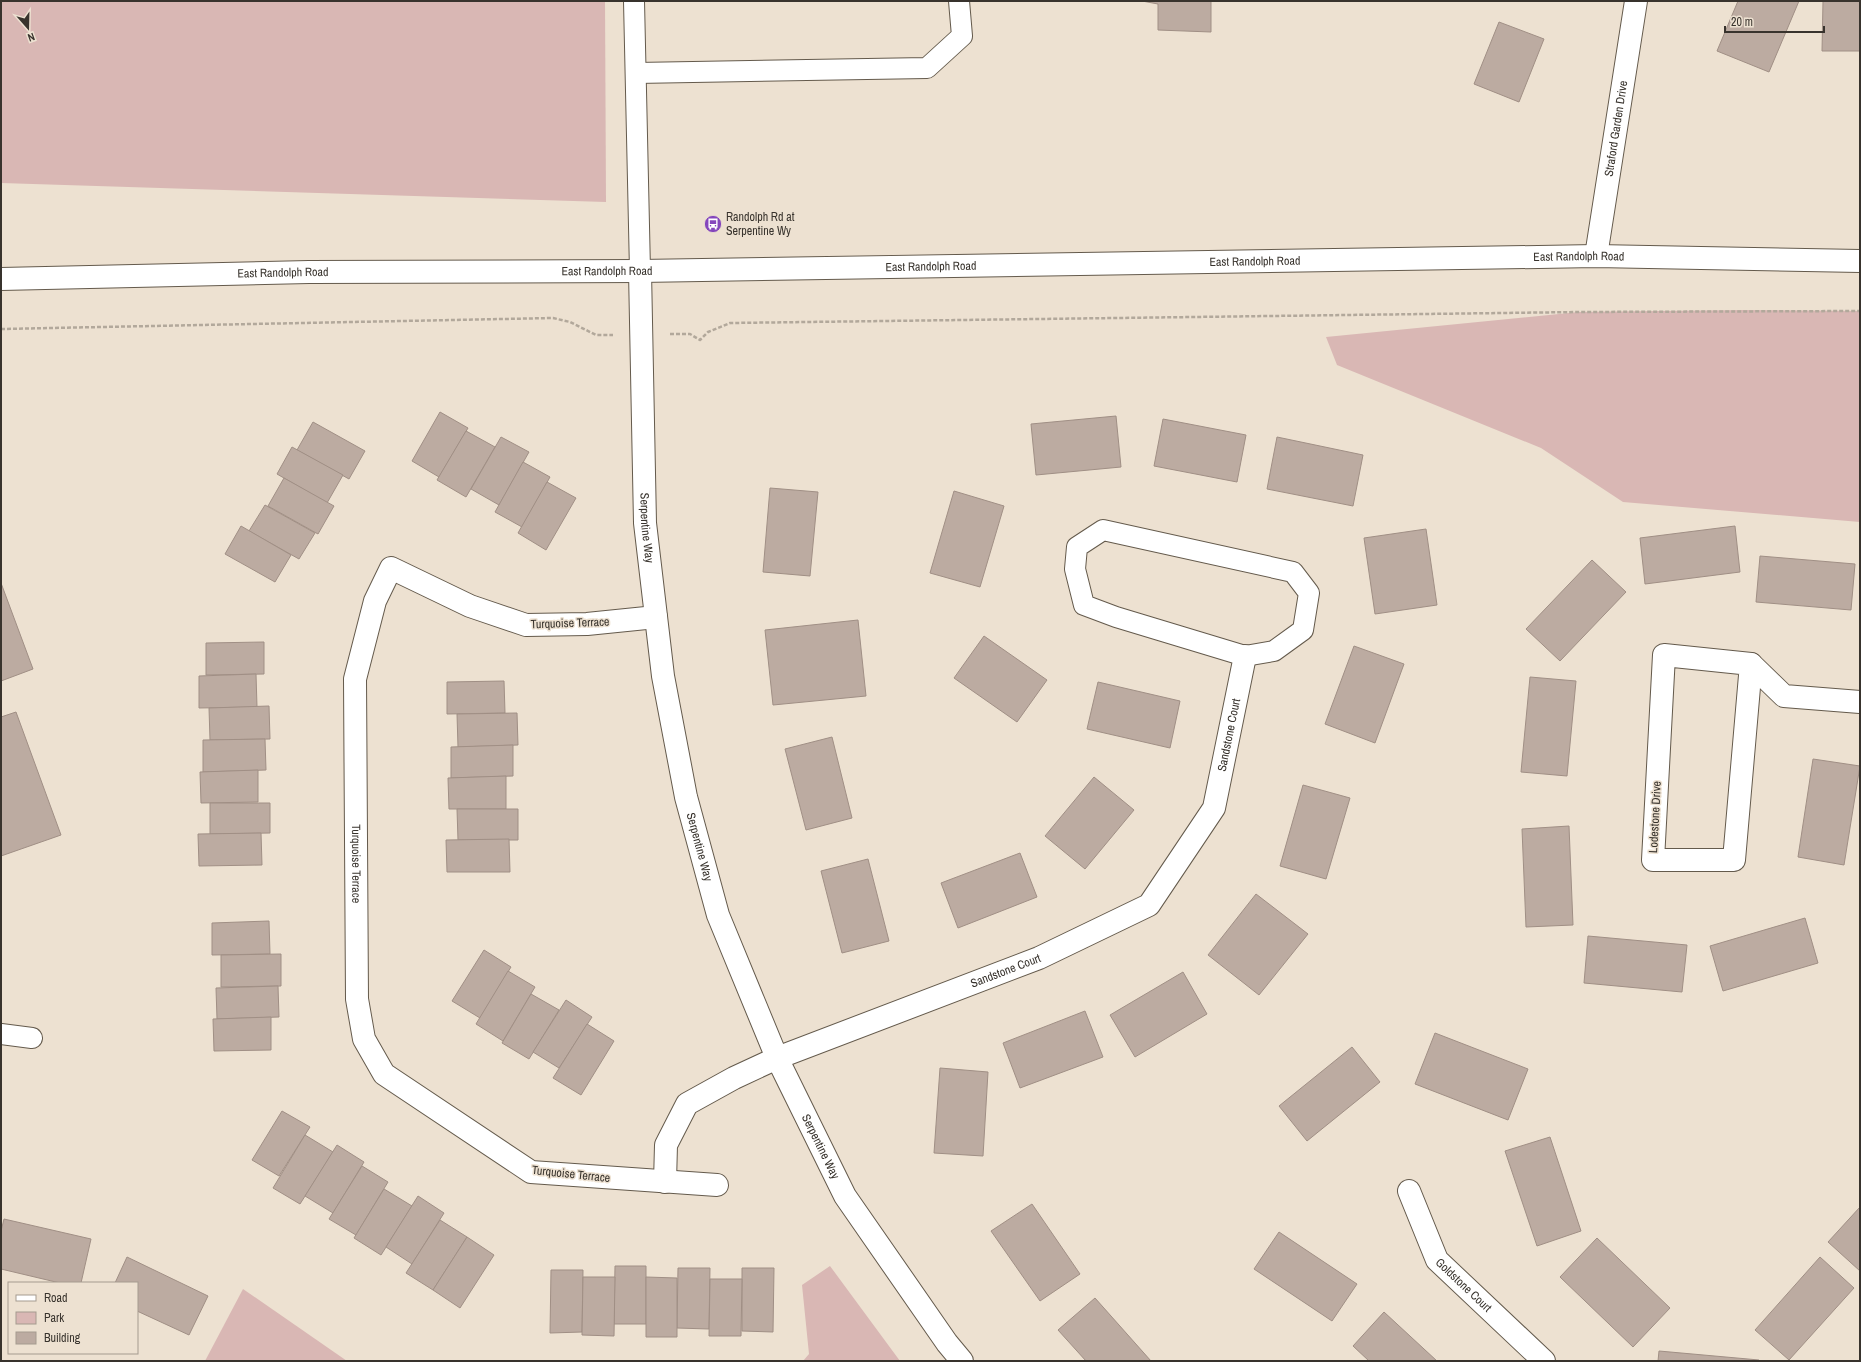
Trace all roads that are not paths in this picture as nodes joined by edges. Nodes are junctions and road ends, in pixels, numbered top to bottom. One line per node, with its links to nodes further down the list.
1 (634, 1): 4 (lane)
2 (959, 1): 4 (lane)
3 (1636, 1): 5 (street, Straford Garden Drive)
4 (636, 73): 7 (lane)
5 (1596, 256): 6 (street, East Randolph Road); 7 (street, East Randolph Road)
6 (1860, 261)
7 (640, 271): 8 (street, East Randolph Road); 9 (street, Serpentine Way)
8 (1, 279)
9 (656, 617): 15 (street, Serpentine Way); 16 (street, Turquoise Terrace)
10 (1246, 656): 10 (lane); 15 (street, Sandstone Court)
11 (1751, 664): 11 (street, Lodestone Drive); 12 (street)
12 (1860, 702)
13 (1, 1034): 14 (lane)
14 (32, 1038)
15 (777, 1058): 16 (street, Sandstone Court); 19 (street, Serpentine Way)
16 (666, 1182): 17 (street, Turquoise Terrace)
17 (717, 1185)
18 (1409, 1191): 20 (street, Goldstone Court)
19 (962, 1361)
20 (1544, 1361)

